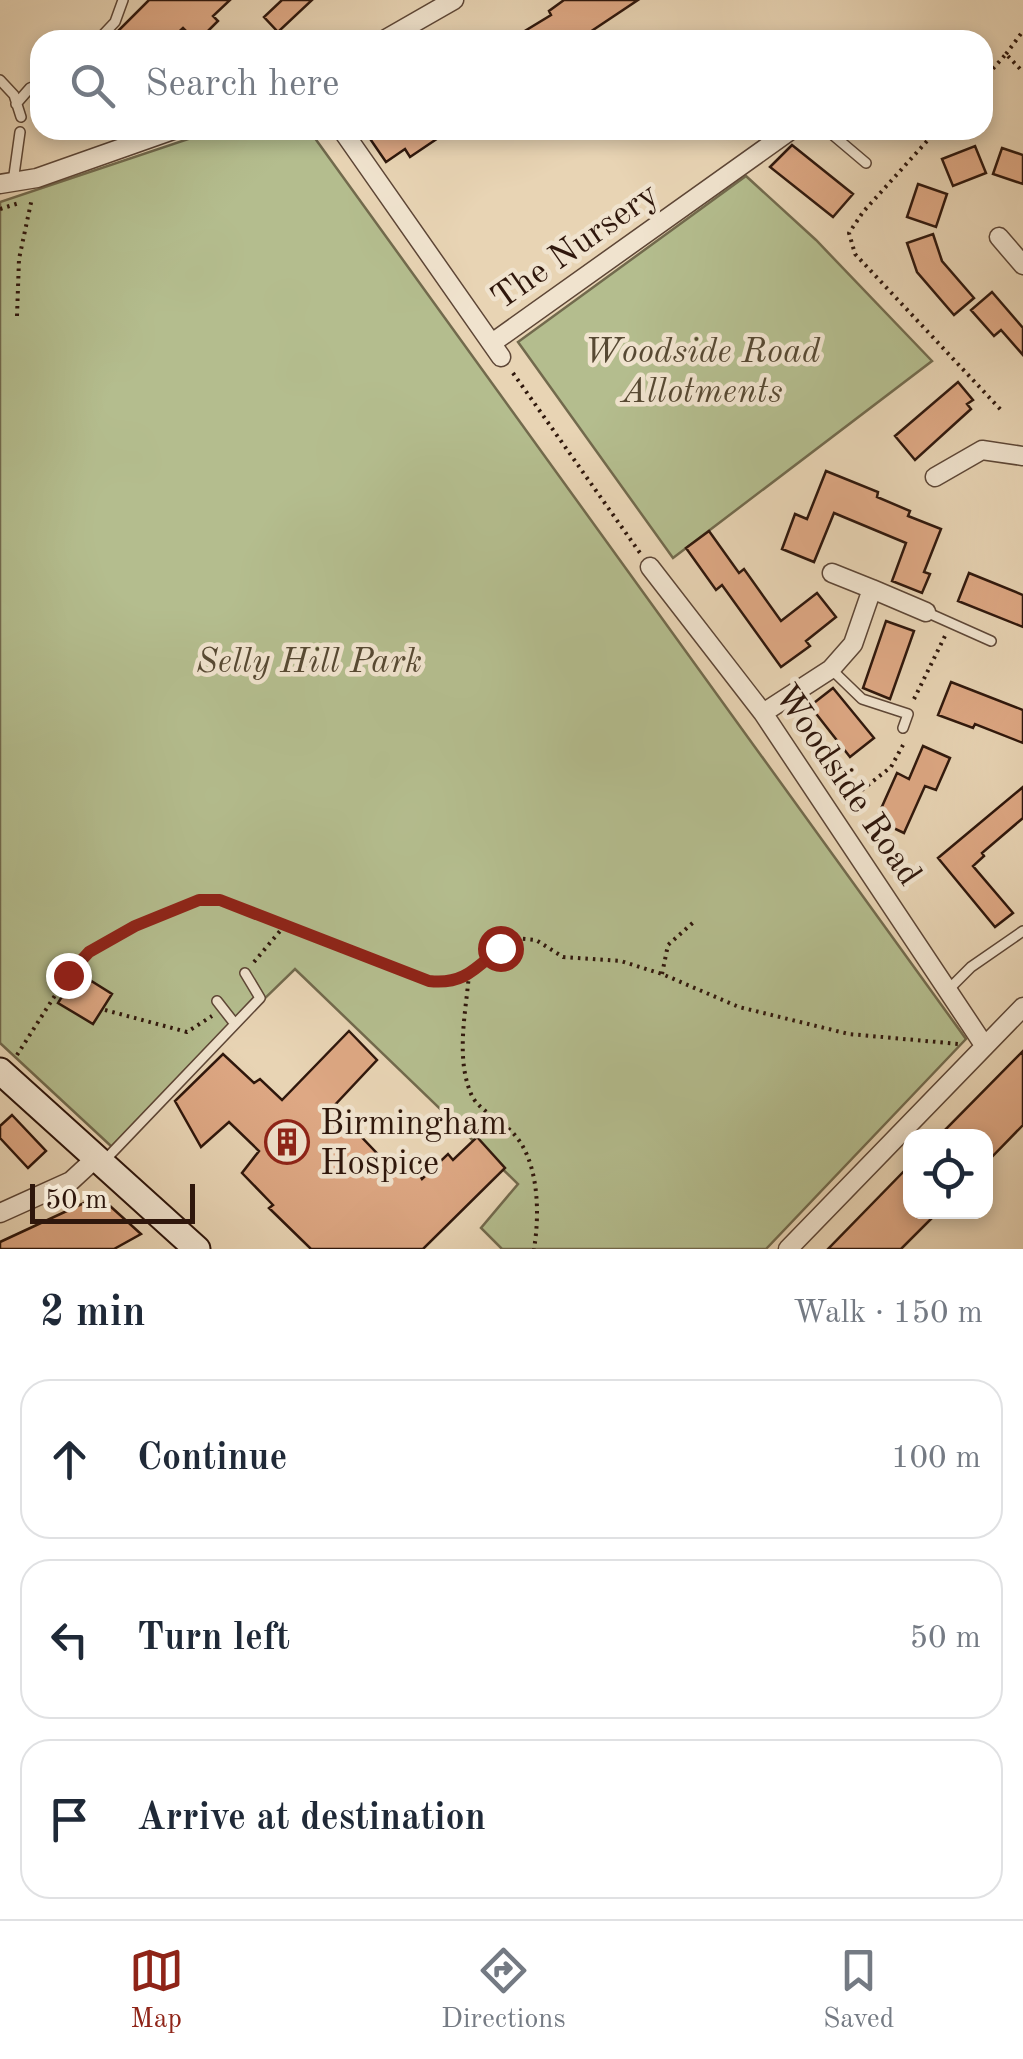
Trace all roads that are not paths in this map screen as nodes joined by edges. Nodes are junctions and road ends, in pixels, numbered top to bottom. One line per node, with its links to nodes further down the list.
1 (123, 0): 3 (lane)
2 (454, 0): 4 (street)
3 (107, 30)
4 (402, 30)
5 (0, 80): 7 (lane)
6 (30, 88): 7 (lane)
7 (16, 104): 8 (lane)
8 (21, 117)
9 (20, 132): 15 (lane)
10 (145, 140): 15 (street)
11 (349, 140): 12 (street, The Nursery)
12 (778, 140)
13 (839, 140): 14 (lane)
14 (866, 163)
15 (6, 183)
16 (999, 237): 17 (street)
17 (1023, 265)
18 (1023, 456): 19 (street)
19 (936, 477)
20 (650, 566): 26 (street, Woodside Road)
21 (832, 574): 22 (street)
22 (872, 590): 23 (street); 25 (street)
23 (926, 612): 24 (lane)
24 (991, 641)
25 (831, 670): 26 (street); 27 (lane)
26 (763, 712): 30 (street, Woodside Road)
27 (903, 728)
28 (1023, 931): 30 (lane)
29 (245, 973): 33 (lane)
30 (948, 989): 34 (street, Woodside Road)
31 (220, 1004): 33 (lane)
32 (1023, 1007): 34 (street)
33 (235, 1024): 36 (lane)
34 (984, 1045): 39 (street)
35 (2, 1073): 36 (street)
36 (100, 1160): 37 (street); 38 (street)
37 (0, 1214)
38 (198, 1249)
39 (788, 1249)

